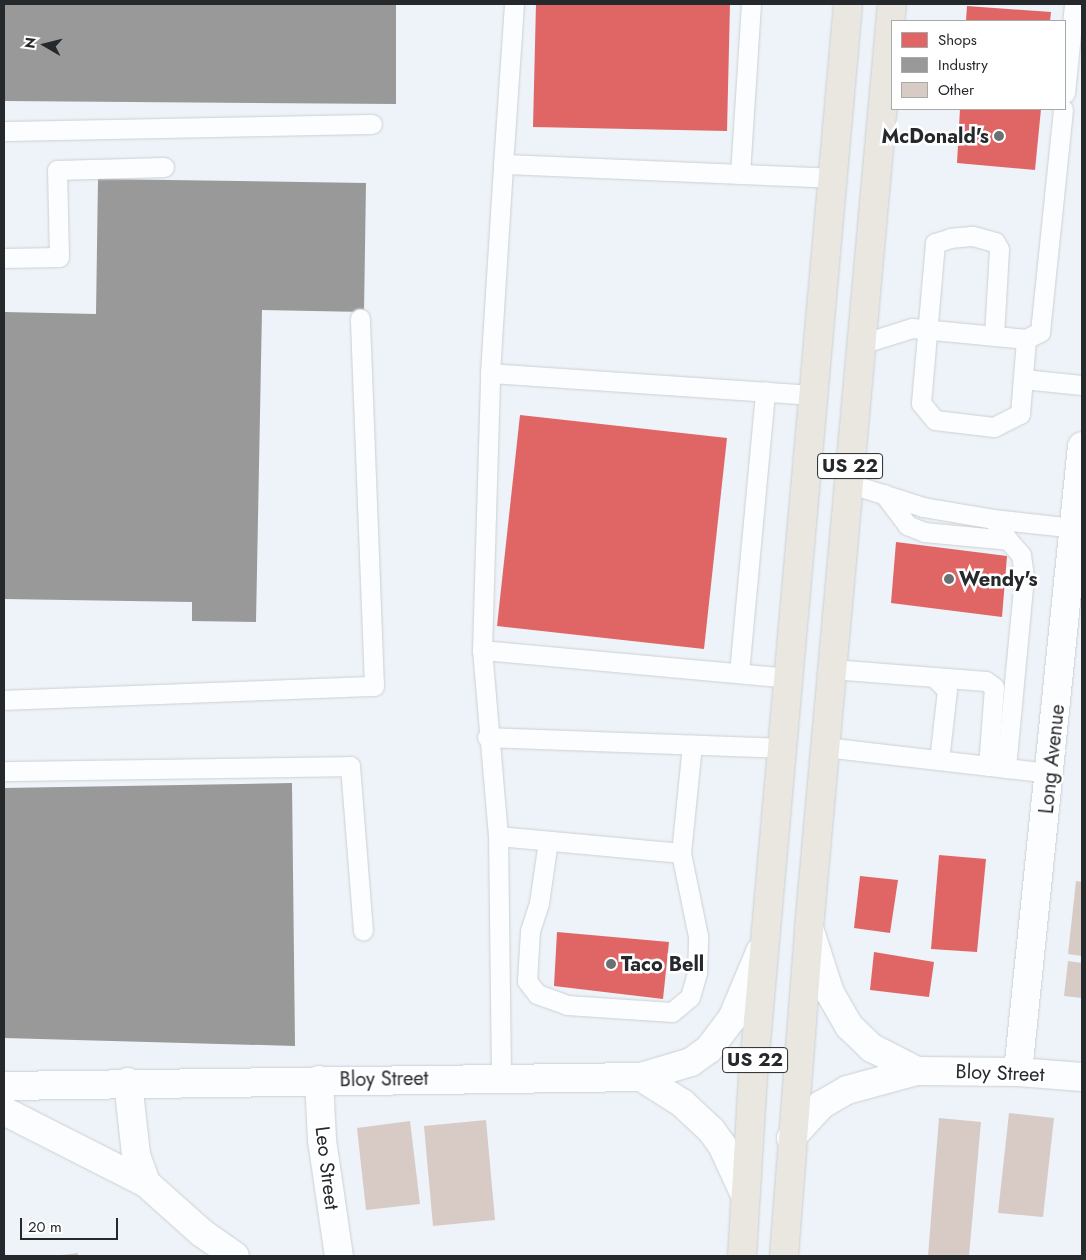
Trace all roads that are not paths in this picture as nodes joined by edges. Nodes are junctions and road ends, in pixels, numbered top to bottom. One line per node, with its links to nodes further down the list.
1 (514, 4): 12 (lane)
2 (751, 4): 14 (lane)
3 (848, 4): 15 (highway, US 22)
4 (895, 5): 6 (highway, US 22)
5 (1077, 5): 8 (lane)
6 (893, 20)
7 (891, 45): 21 (highway, US 22)
8 (1066, 86)
9 (1063, 110): 20 (lane)
10 (372, 124): 11 (lane)
11 (4, 131)
12 (503, 164): 14 (lane); 22 (lane)
13 (164, 167): 16 (lane)
14 (740, 174): 15 (lane)
15 (833, 178): 26 (highway, US 22)
16 (4, 258)
17 (360, 318): 38 (lane)
18 (925, 330): 19 (lane); 19 (lane); 21 (lane); 23 (lane)
19 (994, 336): 20 (lane)
20 (1026, 339): 23 (lane)
21 (861, 344): 28 (highway, US 22)
22 (490, 373): 25 (lane); 33 (lane)
23 (1023, 379): 24 (lane)
24 (1082, 385)
25 (765, 391): 26 (lane); 35 (lane)
26 (814, 395): 37 (highway, US 22)
27 (1082, 446): 31 (street, Long Avenue)
28 (848, 483): 29 (lane); 34 (highway, US 22)
29 (884, 494): 30 (lane); 32 (lane)
30 (993, 519): 31 (lane); 32 (lane)
31 (1074, 528): 46 (street, Long Avenue)
32 (1008, 540): 44 (lane)
33 (482, 650): 35 (lane); 39 (lane)
34 (832, 669): 36 (lane); 41 (highway, US 22)
35 (739, 673): 37 (lane)
36 (934, 677): 43 (lane); 44 (lane)
37 (789, 678): 42 (highway, US 22)
38 (4, 700)
39 (487, 737): 40 (lane); 47 (lane)
40 (692, 745): 42 (lane); 49 (lane)
41 (825, 747): 43 (lane); 51 (highway, US 22)
42 (783, 748): 50 (highway, US 22)
43 (939, 760): 44 (lane)
44 (997, 767): 46 (lane)
45 (4, 771): 52 (lane)
46 (1051, 773): 54 (street, Long Avenue)
47 (498, 836): 48 (lane); 55 (lane)
48 (548, 841): 49 (lane); 49 (lane)
49 (681, 853)
50 (767, 926): 56 (street, Bloy Street); 64 (highway, US 22)
51 (809, 928): 53 (street, Bloy Street); 62 (highway, US 22)
52 (363, 930)
53 (917, 1071): 54 (street, Bloy Street); 62 (street, Bloy Street)
54 (1018, 1072): 57 (street, Bloy Street)
55 (501, 1077): 56 (street, Bloy Street); 58 (street, Bloy Street)
56 (641, 1077): 64 (street)
57 (1082, 1077)
58 (319, 1080): 59 (street, Bloy Street); 66 (street, Leo Street)
59 (128, 1082): 60 (street, Bloy Street); 63 (street)
60 (4, 1086)
61 (4, 1111): 63 (street)
62 (791, 1138): 68 (highway, US 22)
63 (146, 1183): 65 (street)
64 (744, 1195): 67 (highway, US 22)
65 (235, 1256)
66 (339, 1256)
67 (742, 1256)
68 (784, 1256)

